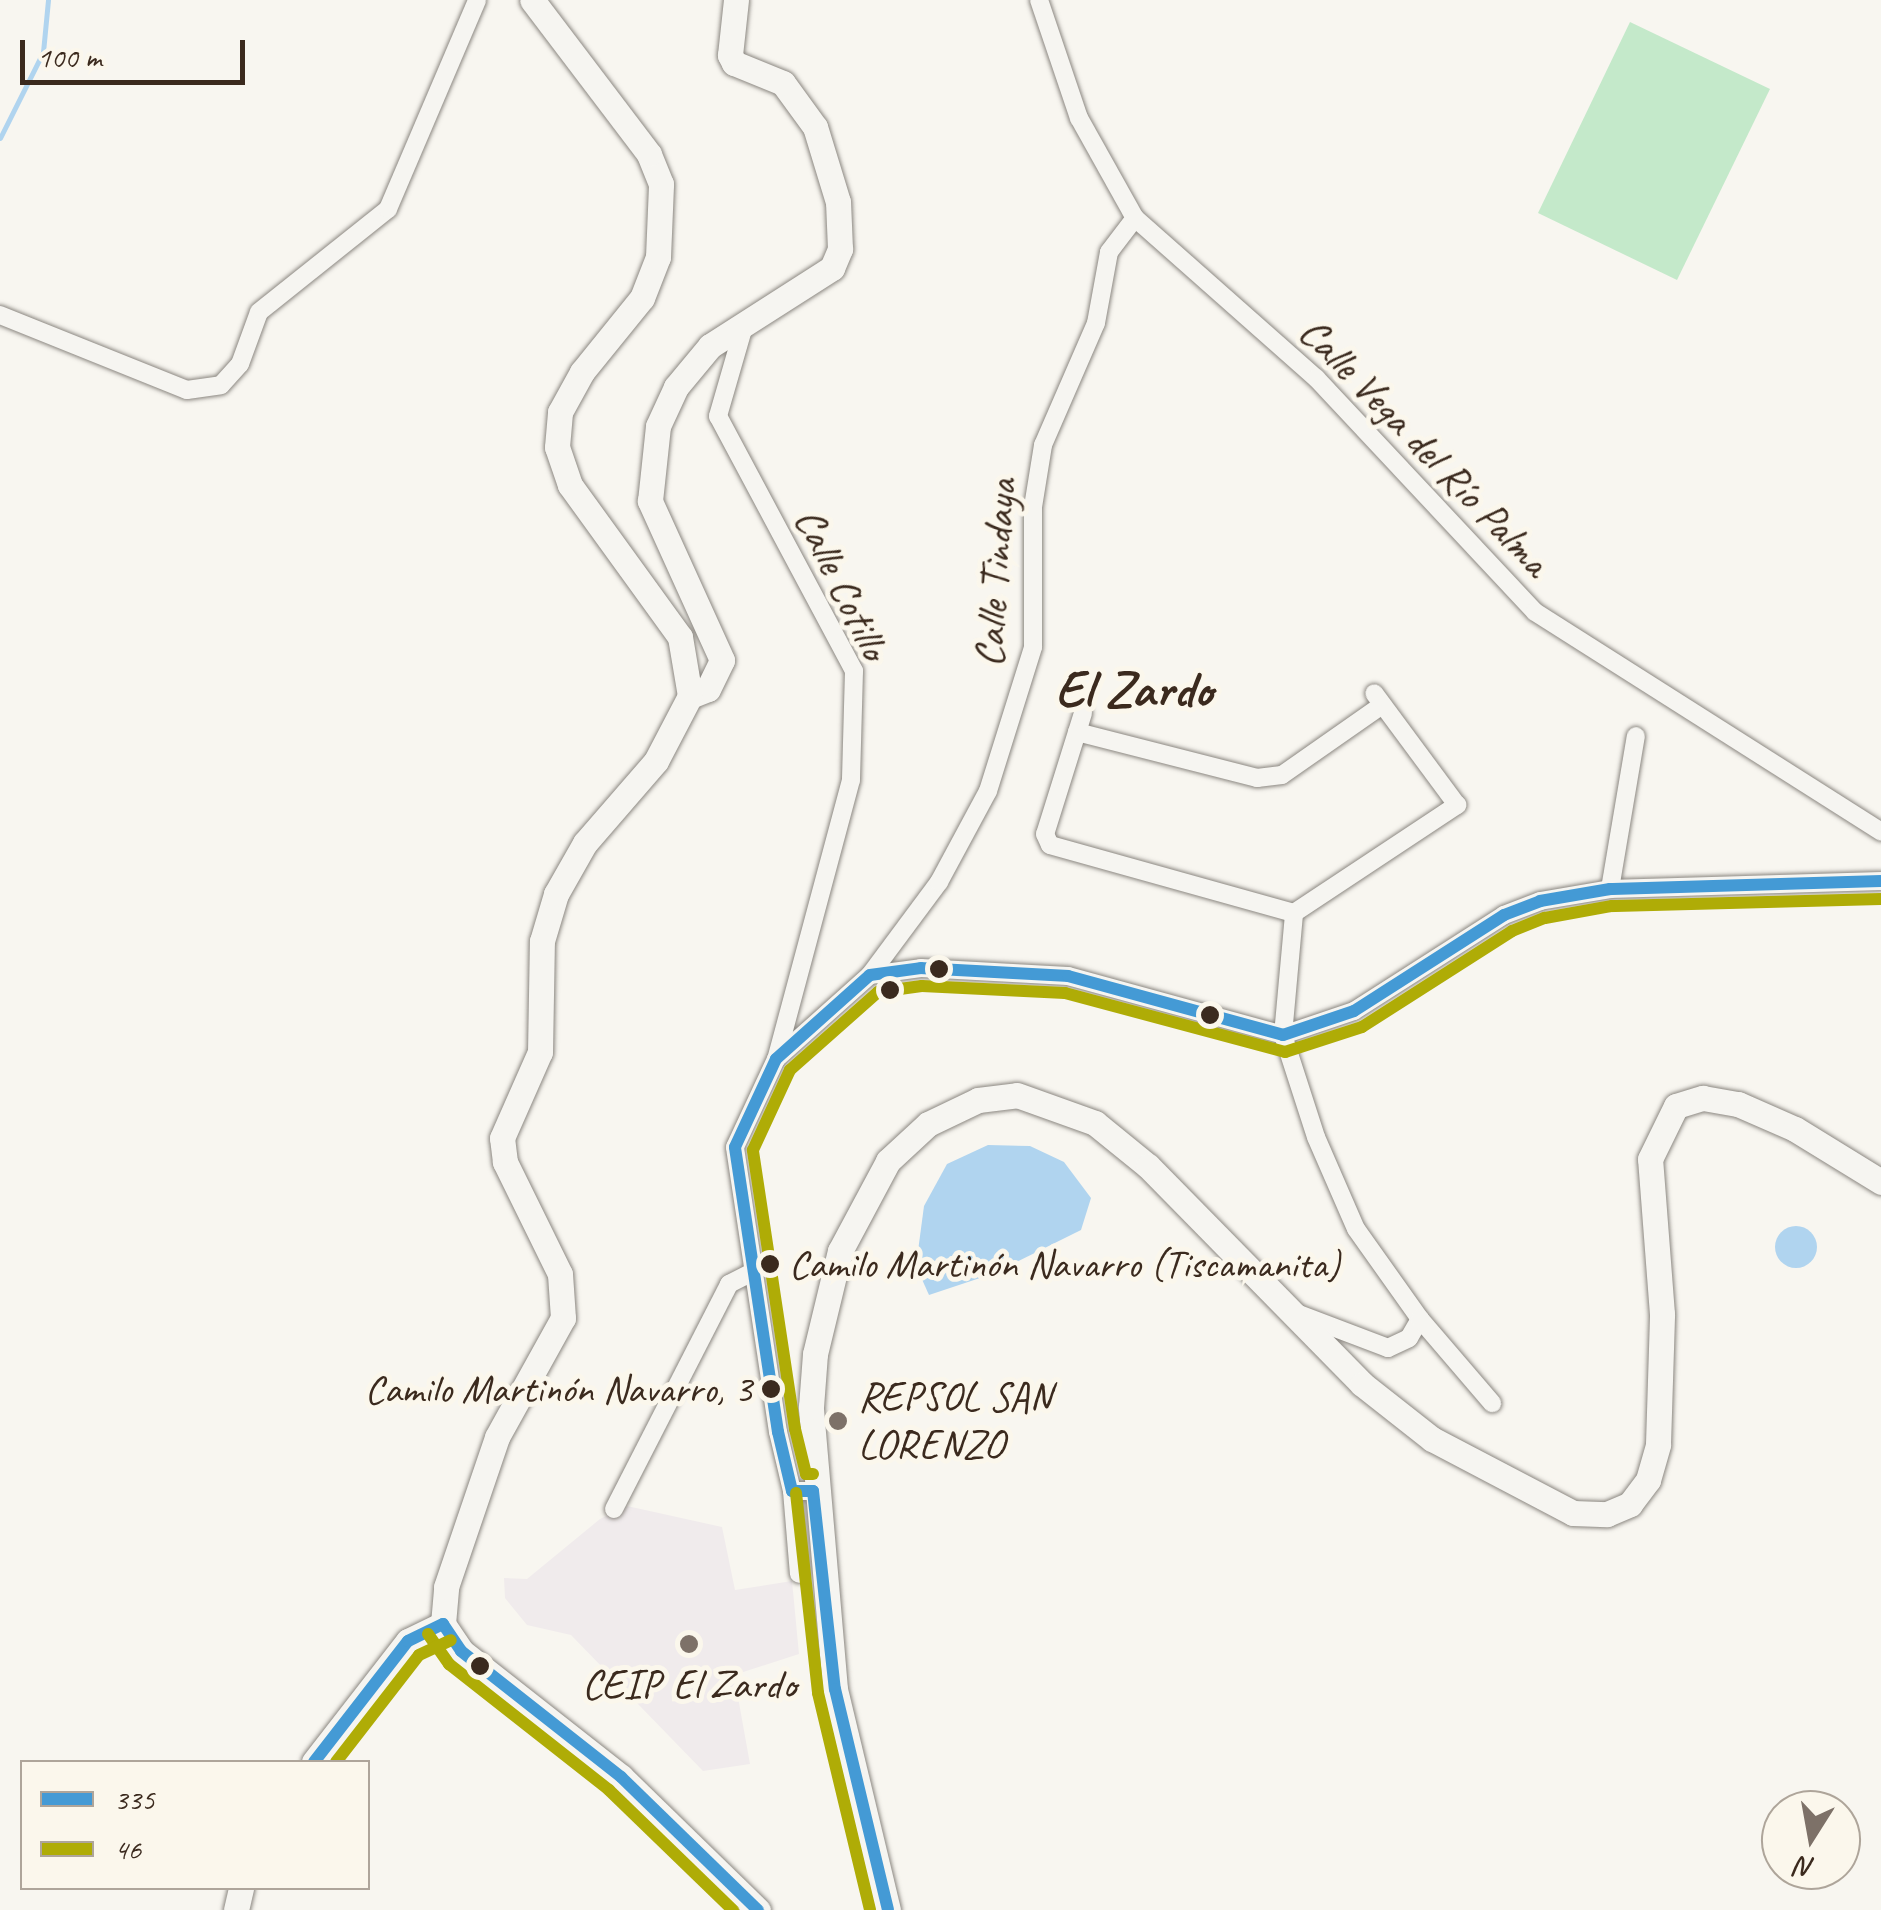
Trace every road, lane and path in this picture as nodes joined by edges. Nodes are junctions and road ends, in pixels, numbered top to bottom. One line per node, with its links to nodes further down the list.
1 (477, 0): 6 (street)
2 (532, 0): 8 (street)
3 (736, 0): 7 (street)
4 (1040, 0): 5 (street, Calle Vega del Río Palma)
5 (1135, 218): 12 (street, Calle Vega del Río Palma); 16 (street, Calle Tindaya)
6 (0, 315)
7 (744, 326): 8 (street); 18 (street, Calle Cotillo)
8 (690, 696): 27 (street)
9 (1084, 713): 10 (street)
10 (1077, 732): 15 (street); 15 (street)
11 (1636, 736): 14 (street)
12 (1881, 832)
13 (1881, 880): 14 (street)
14 (1610, 889): 17 (street)
15 (1294, 912): 17 (street)
16 (870, 974): 17 (street); 18 (street, Calle Tindaya)
17 (1283, 1036): 22 (street)
18 (776, 1059): 20 (street)
19 (1881, 1182): 21 (street)
20 (753, 1272): 24 (street); 25 (street)
21 (1283, 1309): 22 (street); 24 (street)
22 (1420, 1319): 23 (street)
23 (1492, 1403)
24 (802, 1491): 26 (street); 30 (street)
25 (614, 1509)
26 (800, 1574)
27 (443, 1624): 28 (street); 29 (street)
28 (316, 1760)
29 (758, 1910)
30 (888, 1910)

